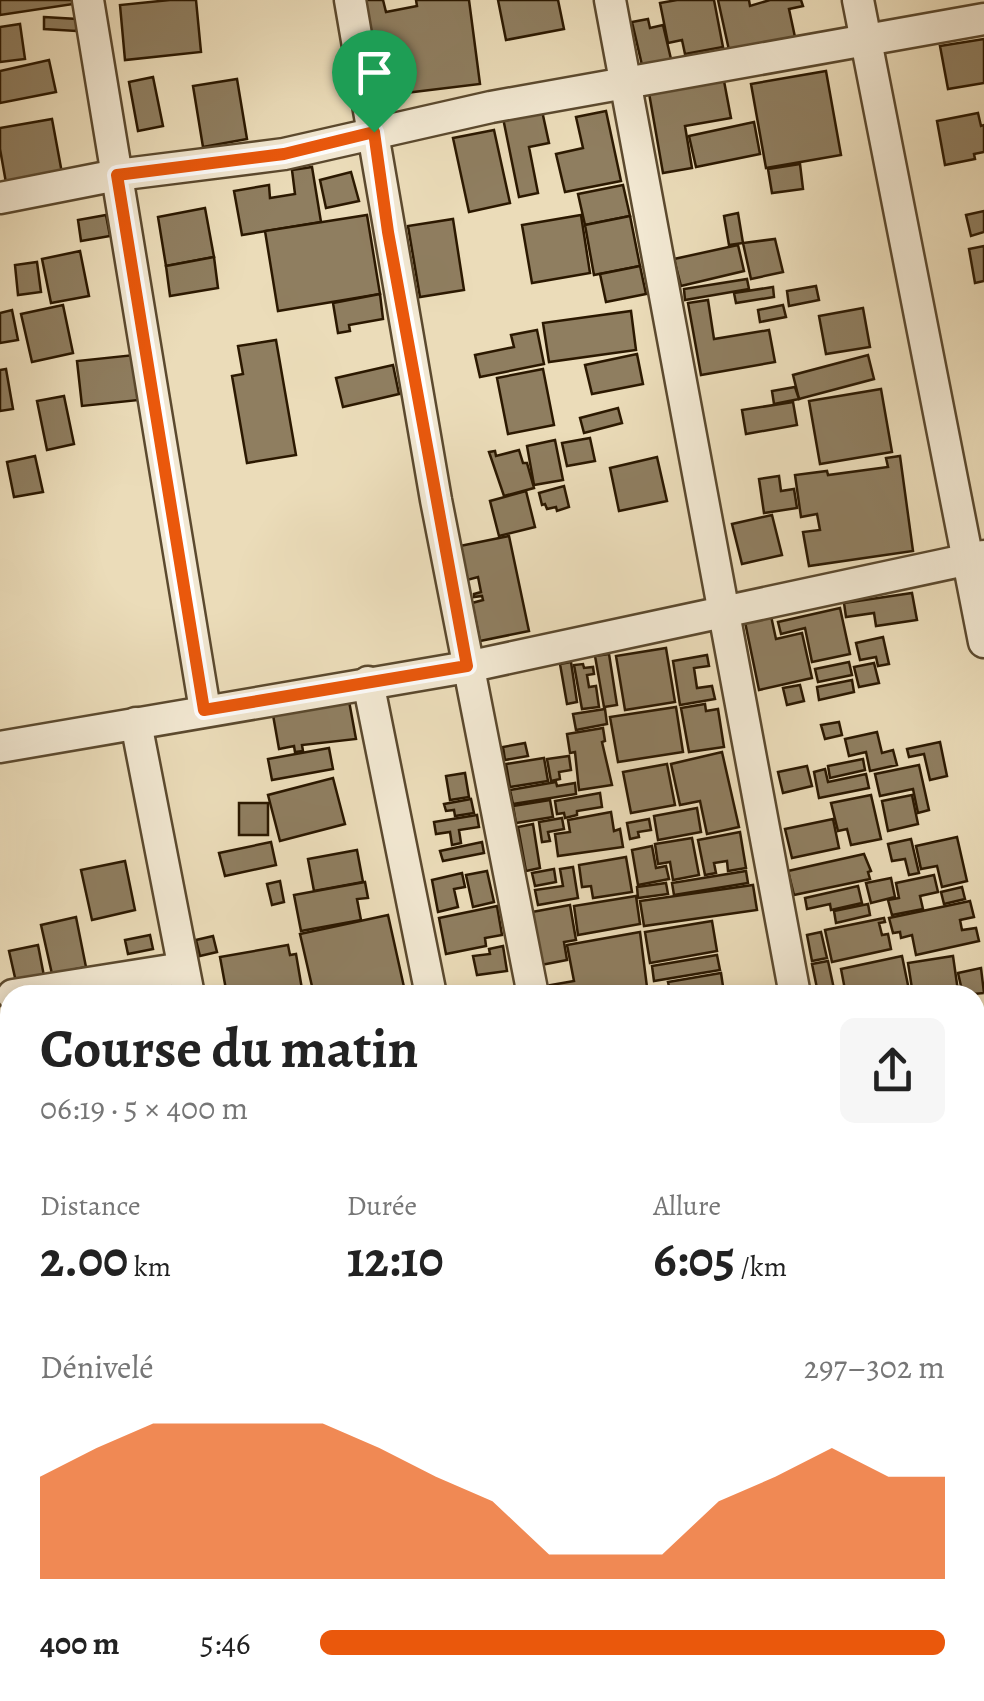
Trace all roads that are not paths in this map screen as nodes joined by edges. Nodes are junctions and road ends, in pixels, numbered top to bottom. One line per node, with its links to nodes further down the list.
1 (88, 0): 9 (street)
2 (350, 0): 8 (street)
3 (610, 0): 7 (street)
4 (858, 0): 6 (street)
5 (984, 19): 6 (street)
6 (866, 40): 7 (street); 11 (street)
7 (624, 84): 8 (street); 12 (street)
8 (374, 132): 9 (street); 14 (street)
9 (117, 175): 10 (street); 16 (street)
10 (0, 198)
11 (976, 558): 12 (street); 13 (street)
12 (724, 610): 14 (street); 23 (street)
13 (984, 642)
14 (467, 666): 15 (street); 22 (street)
15 (368, 682): 16 (street); 21 (street)
16 (204, 710): 17 (street)
17 (136, 722): 18 (street); 19 (street)
18 (0, 747)
19 (186, 982): 20 (street)
20 (146, 985)
21 (429, 985)
22 (531, 985)
23 (793, 985)

